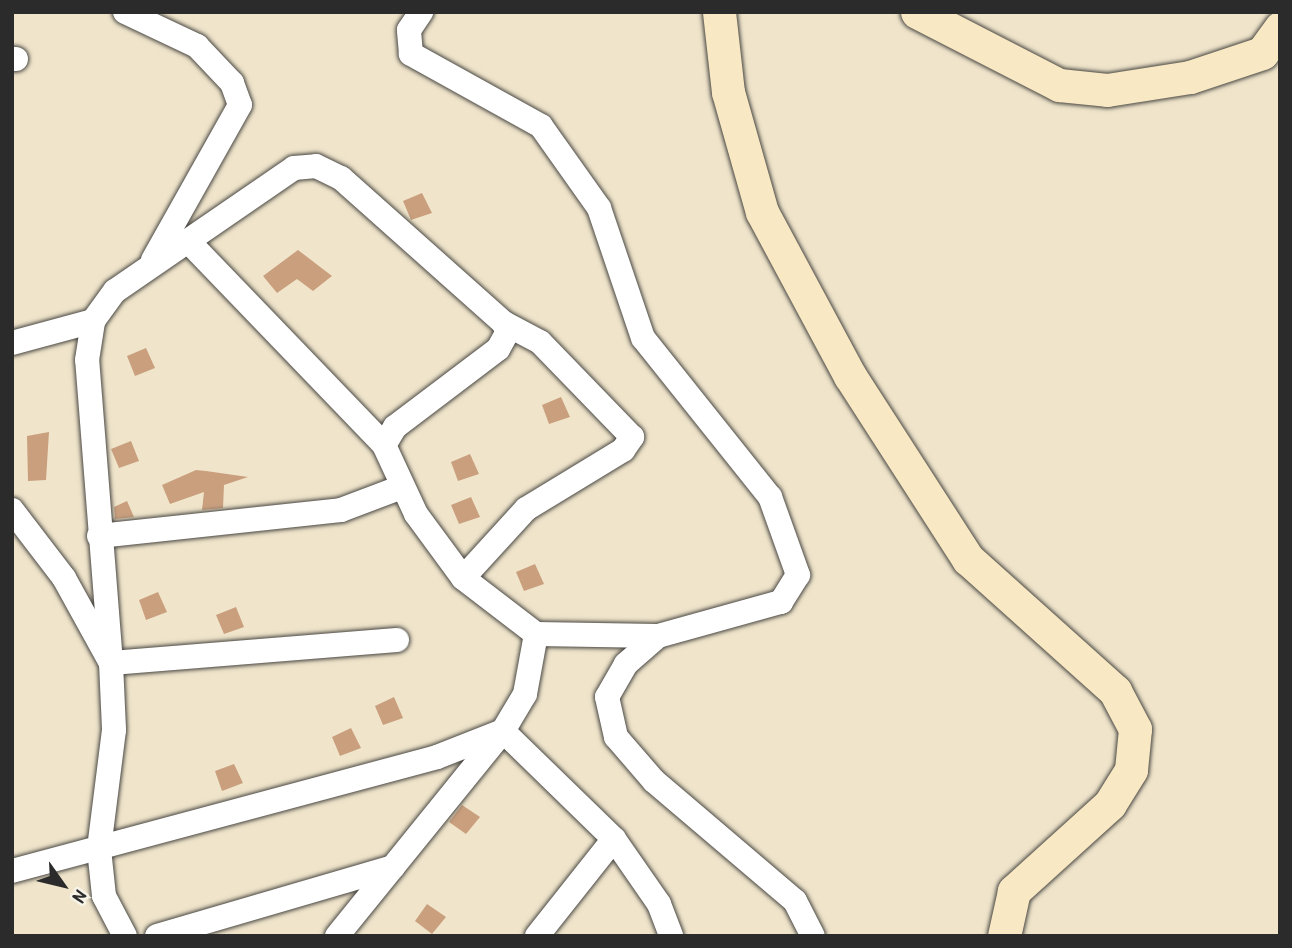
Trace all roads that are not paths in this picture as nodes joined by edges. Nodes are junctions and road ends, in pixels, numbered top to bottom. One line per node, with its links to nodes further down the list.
1 (125, 12): 7 (street)
2 (421, 12): 17 (street)
3 (719, 12): 31 (main road)
4 (917, 12): 5 (main road)
5 (1280, 28)
6 (188, 241): 7 (street); 9 (street); 11 (street)
7 (147, 269): 8 (street)
8 (93, 321): 10 (street); 14 (street)
9 (504, 323): 11 (street); 15 (street)
10 (12, 343)
11 (384, 445): 12 (street)
12 (402, 486): 14 (street); 15 (street)
13 (12, 510): 19 (street)
14 (99, 536): 19 (street)
15 (463, 578): 16 (street)
16 (536, 634): 17 (street); 20 (street)
17 (658, 636): 30 (street)
18 (397, 640): 19 (street)
19 (111, 663): 22 (street)
20 (503, 731): 21 (street); 22 (street); 23 (street)
21 (614, 839): 28 (street); 29 (street)
22 (99, 849): 24 (street); 25 (street)
23 (393, 867): 26 (street); 27 (street)
24 (12, 871)
25 (125, 936)
26 (157, 936)
27 (338, 936)
28 (537, 936)
29 (671, 936)
30 (813, 936)
31 (1004, 936)

